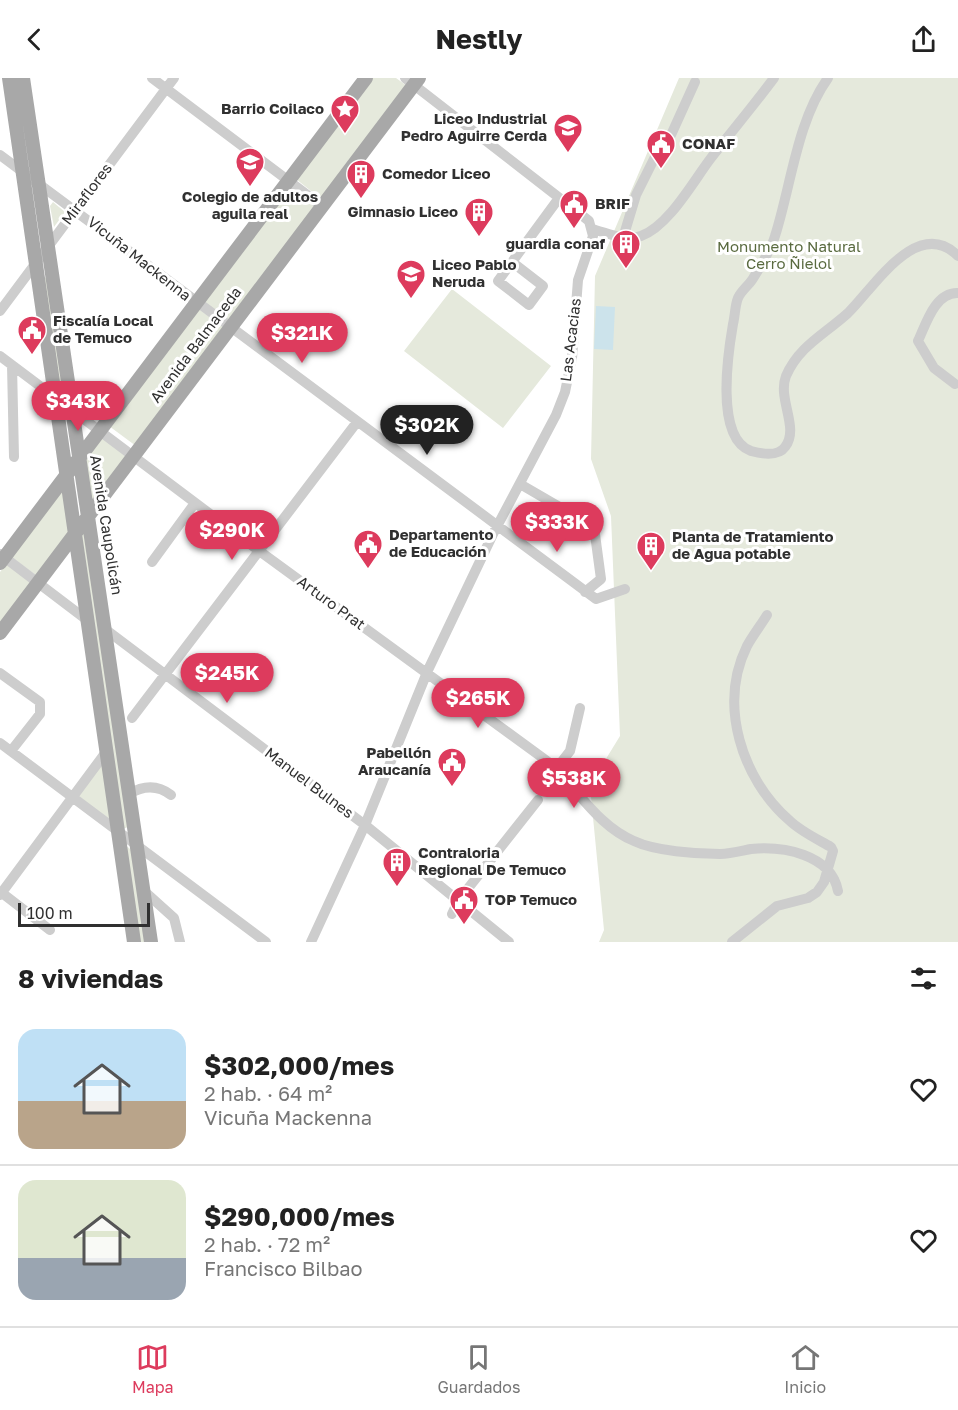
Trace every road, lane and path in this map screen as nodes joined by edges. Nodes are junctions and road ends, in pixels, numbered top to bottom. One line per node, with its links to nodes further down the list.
1 (9, 78): 12 (main road, Avenida Caupolicán)
2 (23, 78): 14 (main road, Avenida Caupolicán)
3 (152, 78): 10 (street)
4 (174, 78): 10 (street, Miraflores)
5 (366, 78): 13 (main road, Avenida Balmaceda)
6 (774, 78): 19 (street)
7 (828, 78): 21 (street)
8 (413, 80): 15 (street); 16 (main road, Avenida Balmaceda)
9 (696, 82): 19 (street)
10 (166, 89): 13 (street); 17 (street, Miraflores)
11 (0, 155): 12 (street, Vicuña Mackenna)
12 (23, 171): 14 (street, Vicuña Mackenna); 23 (main road, Avenida Caupolicán)
13 (288, 180): 16 (street); 25 (main road, Avenida Balmaceda)
14 (39, 183): 17 (street, Vicuña Mackenna); 20 (main road, Avenida Caupolicán)
15 (559, 198): 18 (street); 22 (street)
16 (322, 206): 27 (main road, Avenida Balmaceda)
17 (75, 210): 20 (street, Miraflores); 25 (street, Vicuña Mackenna)
18 (592, 229): 19 (street); 39 (street, Las Acacias)
19 (623, 238)
20 (48, 247): 23 (street, Miraflores); 32 (main road, Avenida Caupolicán)
21 (958, 256)
22 (512, 262)
23 (35, 264): 26 (street, Miraflores); 31 (main road, Avenida Caupolicán)
24 (958, 293): 30 (street)
25 (196, 303): 27 (street, Vicuña Mackenna); 34 (main road, Avenida Balmaceda)
26 (0, 311)
27 (230, 328): 33 (street, Vicuña Mackenna); 35 (main road, Avenida Balmaceda)
28 (0, 356): 29 (street, Arturo Prat)
29 (12, 365): 31 (street, Arturo Prat); 36 (street)
30 (955, 384)
31 (54, 397): 32 (street, Arturo Prat); 38 (main road, Avenida Caupolicán)
32 (72, 410): 34 (street, Arturo Prat); 37 (main road, Avenida Caupolicán)
33 (357, 422): 42 (street, Vicuña Mackenna); 44 (street)
34 (100, 431): 35 (street, Arturo Prat); 37 (main road, Avenida Balmaceda)
35 (133, 456): 40 (street, Arturo Prat); 41 (main road, Avenida Balmaceda)
36 (14, 457)
37 (79, 460): 38 (main road, Avenida Balmaceda); 41 (main road, Avenida Caupolicán)
38 (66, 476): 43 (main road, Avenida Caupolicán); 45 (main road, Avenida Balmaceda)
39 (520, 484): 42 (street, Las Acacias); 49 (street)
40 (195, 503): 44 (street, Arturo Prat); 46 (street)
41 (89, 516): 43 (main road, Avenida Balmaceda); 52 (main road, Avenida Caupolicán)
42 (497, 526): 49 (street, Vicuña Mackenna); 56 (street, Las Acacias)
43 (75, 535): 47 (main road, Avenida Balmaceda); 51 (main road, Avenida Caupolicán)
44 (258, 550): 56 (street, Arturo Prat); 57 (street)
45 (2, 558): 47 (street)
46 (152, 562)
47 (38, 582): 51 (street); 53 (main road, Avenida Balmaceda)
48 (626, 589): 49 (street, Vicuña Mackenna)
49 (585, 591)
50 (767, 615): 71 (street)
51 (87, 620): 54 (main road); 61 (main road, Avenida Caupolicán)
52 (105, 629): 54 (main road, Avenida Caupolicán); 57 (street, Manuel Bulnes)
53 (0, 633)
54 (107, 646): 63 (main road, Avenida Caupolicán)
55 (0, 673): 60 (street)
56 (427, 674): 62 (street, Arturo Prat); 67 (street, Las Acacias)
57 (164, 675): 59 (street); 67 (street, Manuel Bulnes)
58 (580, 708): 62 (street)
59 (132, 718)
60 (3, 747): 65 (street)
61 (106, 752): 65 (street); 69 (main road, Avenida Caupolicán)
62 (556, 769): 71 (street, Arturo Prat)
63 (129, 794): 64 (street); 68 (main road, Avenida Caupolicán)
64 (171, 795)
65 (72, 797): 69 (street); 74 (street)
66 (538, 800): 75 (street)
67 (365, 825): 75 (street, Manuel Bulnes); 78 (street, Las Acacias)
68 (135, 828): 69 (street); 70 (main road, Avenida Caupolicán)
69 (117, 831): 70 (street); 79 (main road, Avenida Caupolicán)
70 (138, 847): 72 (main road, Avenida Caupolicán); 82 (street)
71 (829, 869): 73 (street); 84 (street)
72 (143, 890): 80 (main road, Avenida Caupolicán); 81 (street)
73 (838, 891)
74 (1, 894): 77 (street)
75 (458, 901): 76 (street); 83 (street, Manuel Bulnes)
76 (452, 914)
77 (50, 930)
78 (310, 940)
79 (134, 942)
80 (150, 942)
81 (180, 942)
82 (266, 942)
83 (509, 942)
84 (732, 942)

